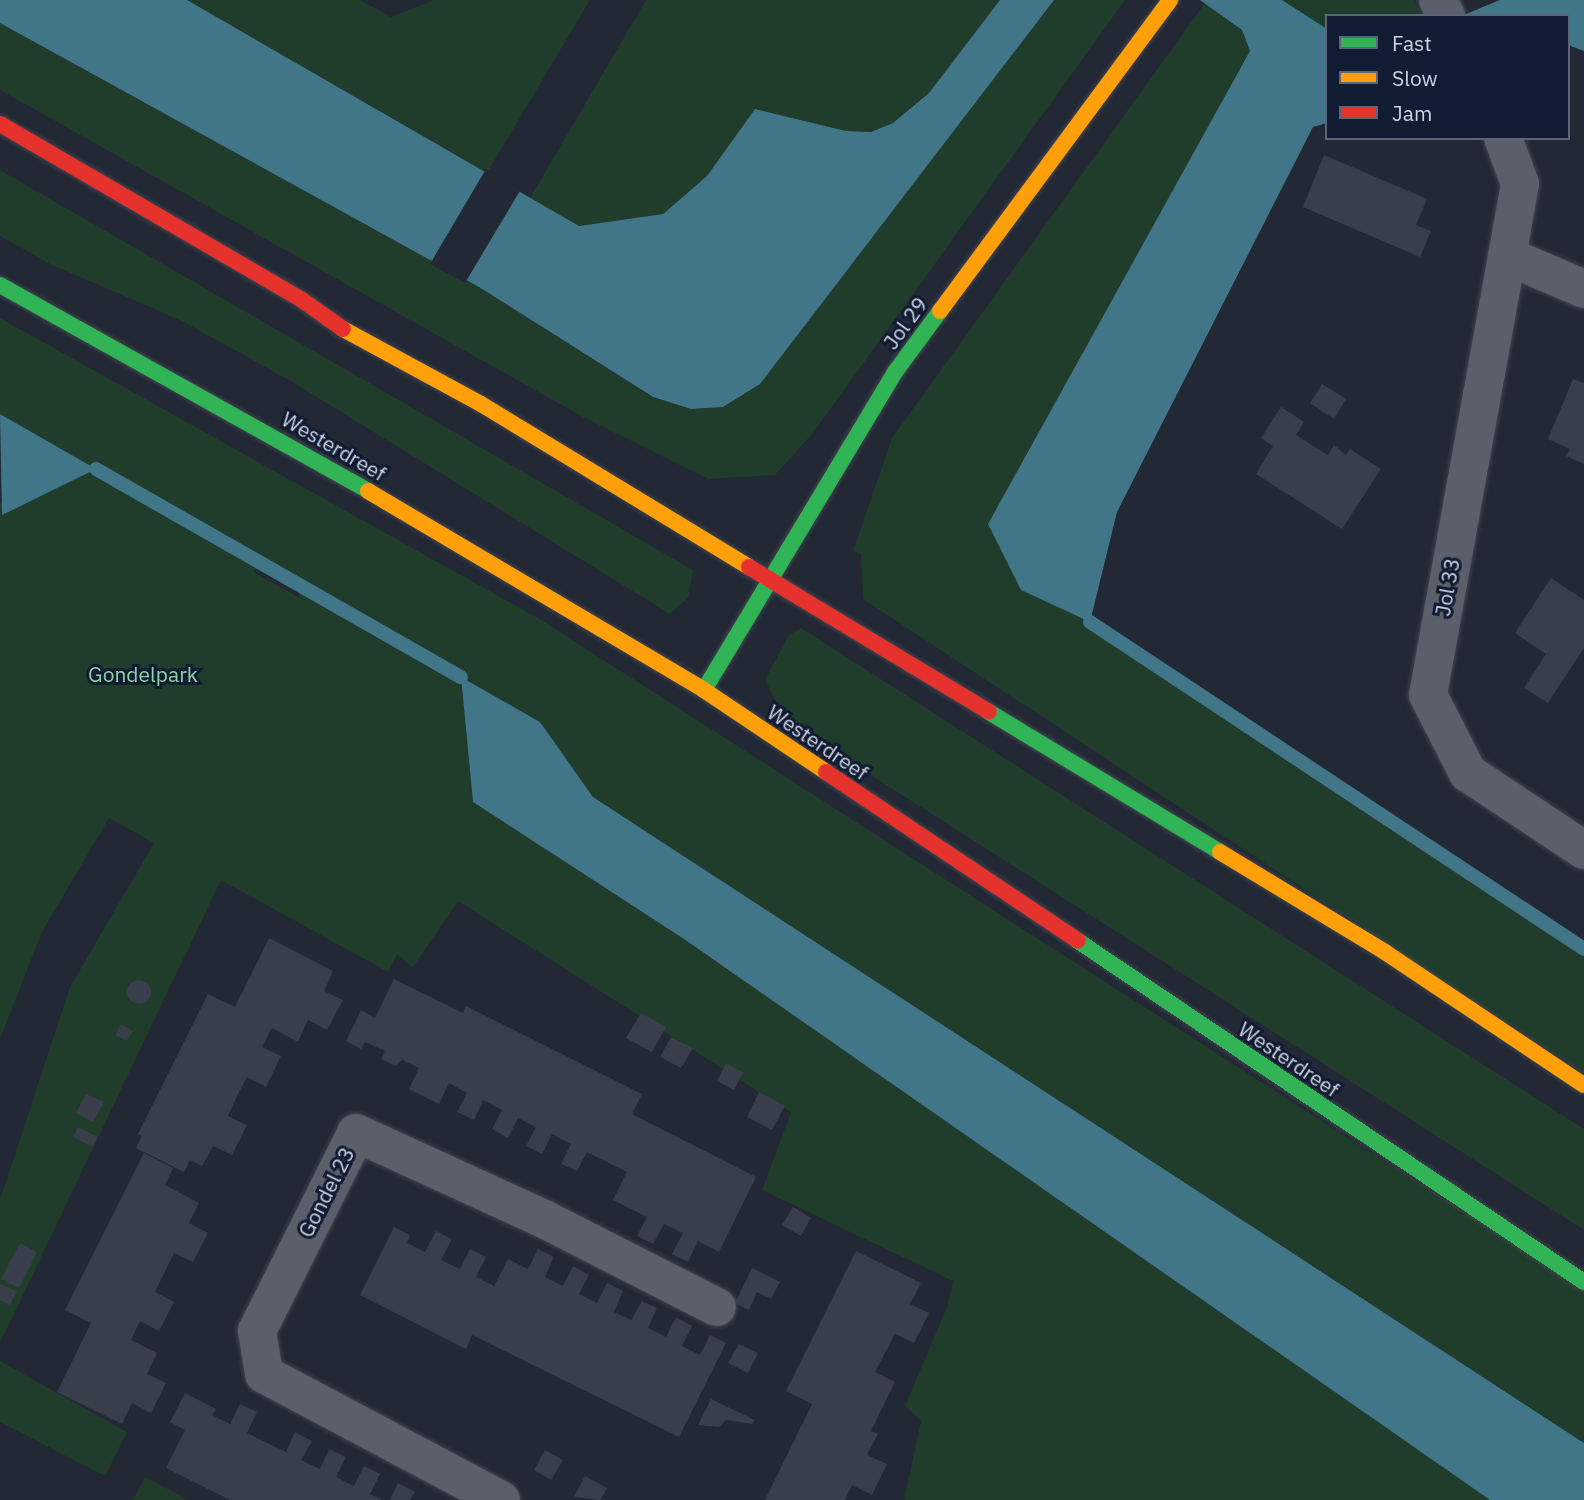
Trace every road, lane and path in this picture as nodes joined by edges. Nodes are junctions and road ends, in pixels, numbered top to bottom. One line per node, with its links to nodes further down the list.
1 (1170, 0): 7 (main road, Jol 29)
2 (0, 124): 7 (main road)
3 (1504, 140): 4 (street, Jol 33)
4 (1507, 256): 6 (street); 9 (street, Jol 33)
5 (0, 285): 8 (main road, Westerdreef)
6 (1584, 289)
7 (767, 579): 8 (main road, Jol 29); 10 (main road)
8 (704, 690): 11 (main road, Westerdreef)
9 (1584, 850)
10 (1584, 1085)
11 (1584, 1282)
12 (718, 1307): 13 (street, Gondel 23)
13 (501, 1500)

